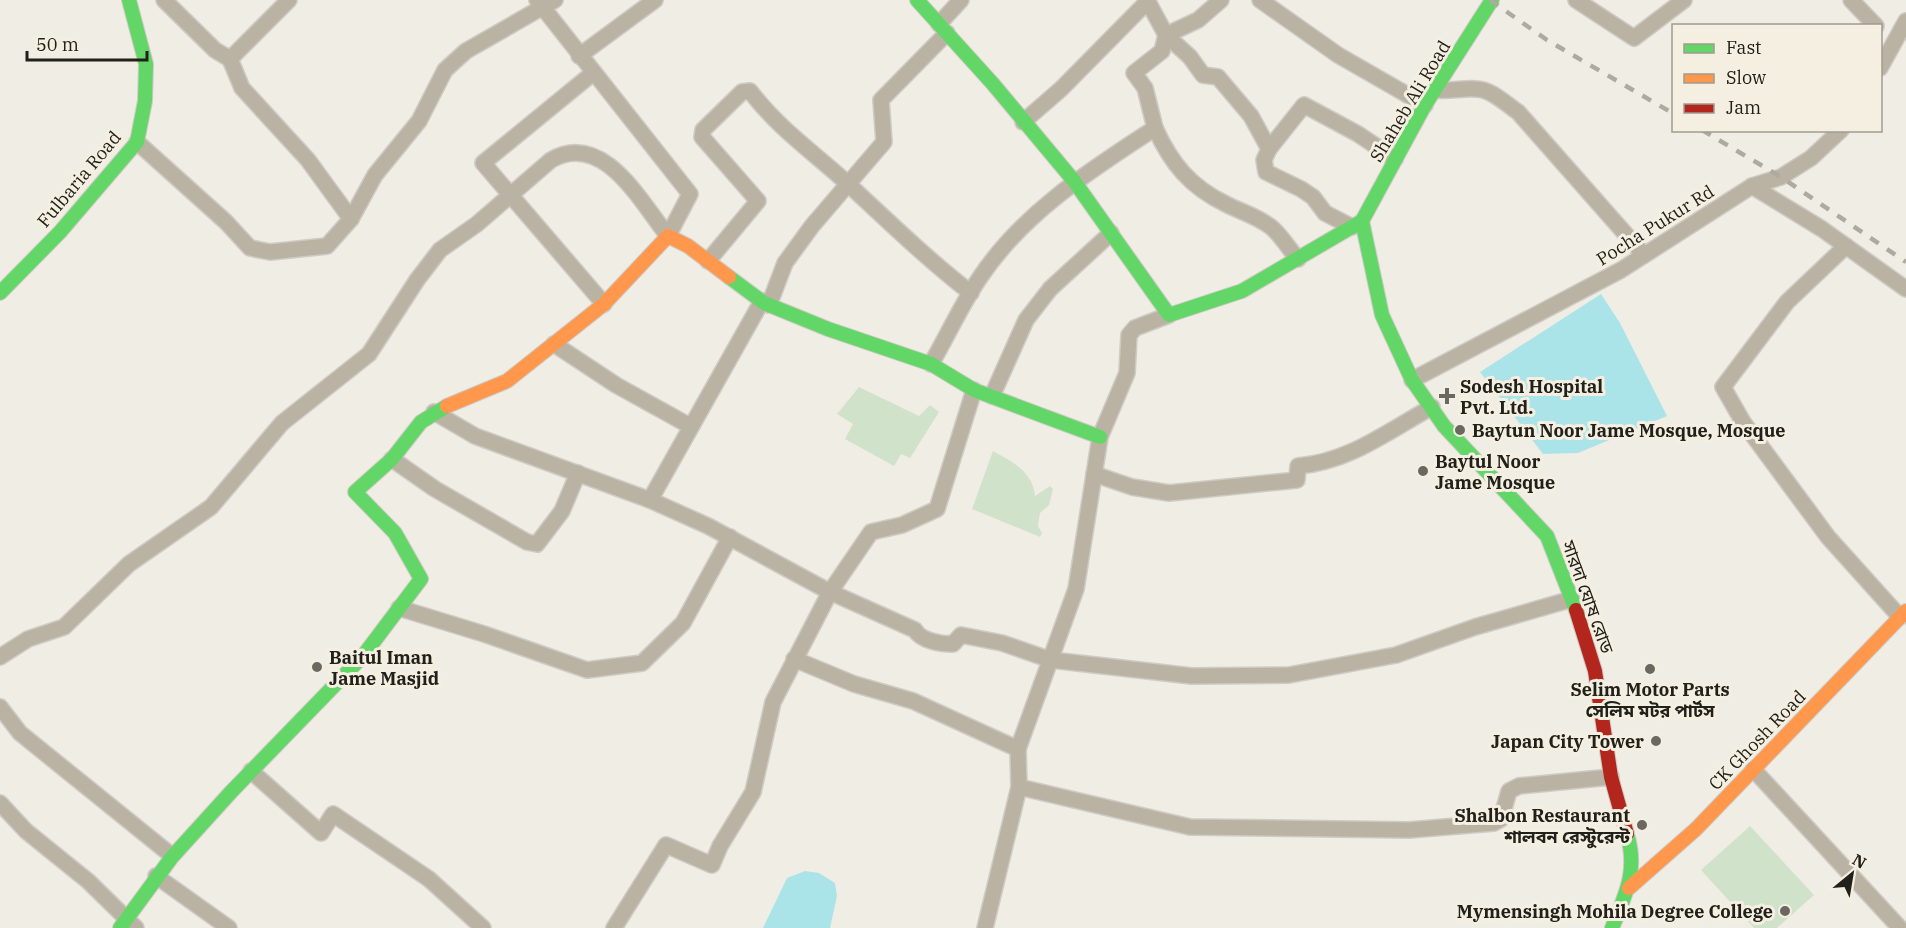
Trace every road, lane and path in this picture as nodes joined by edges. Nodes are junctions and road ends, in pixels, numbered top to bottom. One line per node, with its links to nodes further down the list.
1 (129, 0): 30 (street, Fulbaria Road)
2 (164, 0): 22 (street)
3 (289, 0): 22 (street)
4 (655, 0): 21 (street)
5 (917, 0): 17 (street)
6 (962, 0): 17 (street)
7 (1221, 0): 19 (street)
8 (1260, 0): 26 (street)
9 (1492, 0): 25 (street, Shaheb Ali Road)
10 (1684, 0): 13 (street)
11 (1851, 0): 16 (street)
12 (1148, 1): 19 (street); 27 (street)
13 (1583, 2)
14 (544, 3): 21 (street); 37 (street)
15 (1906, 21): 20 (street)
16 (1874, 24)
17 (943, 28): 27 (street); 34 (street)
18 (1882, 31): 20 (street)
19 (1166, 35): 28 (street); 31 (street)
20 (1894, 43): 23 (street)
21 (579, 56): 24 (street)
22 (230, 59): 37 (street)
23 (1882, 66)
24 (593, 73): 36 (street); 40 (street)
25 (1437, 90): 26 (street, Shaheb Ali Road); 42 (street)
26 (1425, 105): 32 (street, Shaheb Ali Road)
27 (1023, 122): 33 (street)
28 (1155, 128): 33 (street); 43 (street)
29 (1839, 132): 35 (street, Pocha Pukur Rd)
30 (137, 142): 37 (street); 46 (street, Fulbaria Road)
31 (1269, 149): 32 (street); 38 (street)
32 (1395, 159): 38 (street, Shaheb Ali Road)
33 (1074, 181): 39 (street); 47 (street)
34 (848, 184): 44 (street); 47 (street); 48 (street)
35 (1752, 186): 41 (street); 42 (street, Pocha Pukur Rd)
36 (511, 194): 40 (street); 49 (street); 69 (street)
37 (351, 219)
38 (1357, 224): 43 (street); 53 (street, সারদা ঘোষ রোড)
39 (1111, 233): 50 (street); 55 (street)
40 (668, 236): 44 (street); 49 (street)
41 (1846, 246): 45 (street); 68 (street)
42 (1644, 255): 53 (street, Pocha Pukur Rd)
43 (1298, 259): 50 (street)
44 (708, 261): 48 (street)
45 (1906, 289)
46 (0, 293)
47 (971, 293): 52 (street)
48 (765, 303): 52 (street); 58 (street)
49 (604, 304): 51 (street)
50 (1169, 315): 59 (street)
51 (554, 344): 57 (street); 58 (street)
52 (931, 364): 54 (street)
53 (1412, 380): 56 (street, সারদা ঘোষ রোড)
54 (974, 390): 55 (street); 65 (street)
55 (992, 396): 59 (street)
56 (1432, 408): 62 (street); 66 (street, সারদা ঘোষ রোড)
57 (434, 412): 60 (street); 61 (street)
58 (690, 426): 63 (street)
59 (1100, 437): 62 (street)
60 (392, 459): 61 (street); 67 (street)
61 (578, 473): 63 (street)
62 (1094, 474): 71 (street)
63 (650, 500): 64 (street)
64 (730, 537): 65 (street); 67 (street)
65 (830, 592): 70 (street); 71 (street)
66 (1572, 599): 71 (street); 76 (street, সারদা ঘোষ রোড)
67 (399, 608): 75 (street)
68 (1903, 614): 74 (street, CK Ghosh Road)
69 (0, 657)
70 (794, 659): 73 (street); 85 (street)
71 (1052, 660): 73 (street)
72 (0, 707): 79 (street)
73 (1018, 749): 77 (street)
74 (1753, 769): 81 (street, CK Ghosh Road); 88 (street)
75 (251, 771): 79 (street); 84 (street)
76 (1611, 777): 77 (street); 81 (street, সারদা ঘোষ রোড)
77 (1019, 787): 86 (street)
78 (0, 803): 82 (street)
79 (171, 855): 80 (street)
80 (156, 876): 82 (street); 83 (street)
81 (1629, 888): 87 (street, সারদা ঘোষ রোড)
82 (127, 925)
83 (229, 928)
84 (483, 928)
85 (614, 928)
86 (985, 928)
87 (1612, 928)
88 (1900, 928)

